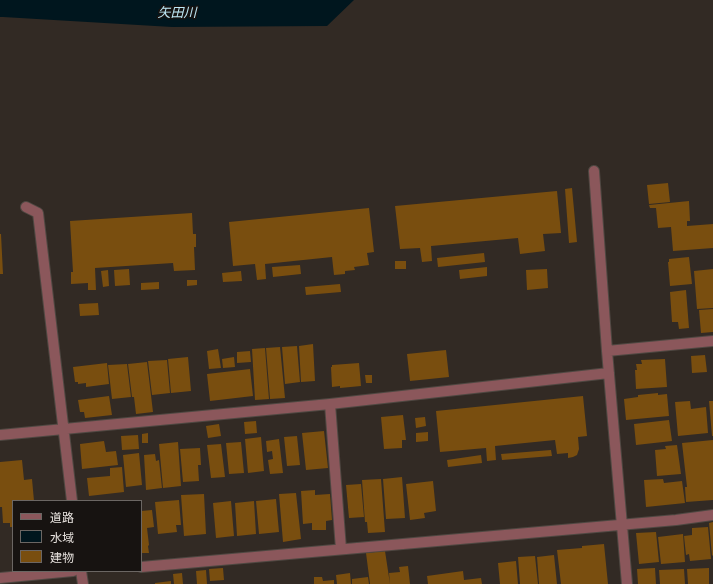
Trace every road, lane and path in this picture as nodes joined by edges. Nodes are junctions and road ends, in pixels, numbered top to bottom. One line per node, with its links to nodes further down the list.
1 (594, 171): 4 (street)
2 (26, 207): 7 (street)
3 (713, 341): 4 (street)
4 (607, 351): 5 (street)
5 (609, 373): 6 (street); 11 (street)
6 (330, 404): 7 (street); 12 (street)
7 (63, 429): 8 (street); 9 (street)
8 (0, 436)
9 (72, 500)
10 (713, 515): 11 (street)
11 (621, 524): 12 (street); 18 (street)
12 (341, 549): 13 (street)
13 (142, 568)
14 (63, 572): 16 (street)
15 (81, 572): 17 (street)
16 (0, 578)
17 (83, 584)
18 (627, 584)

